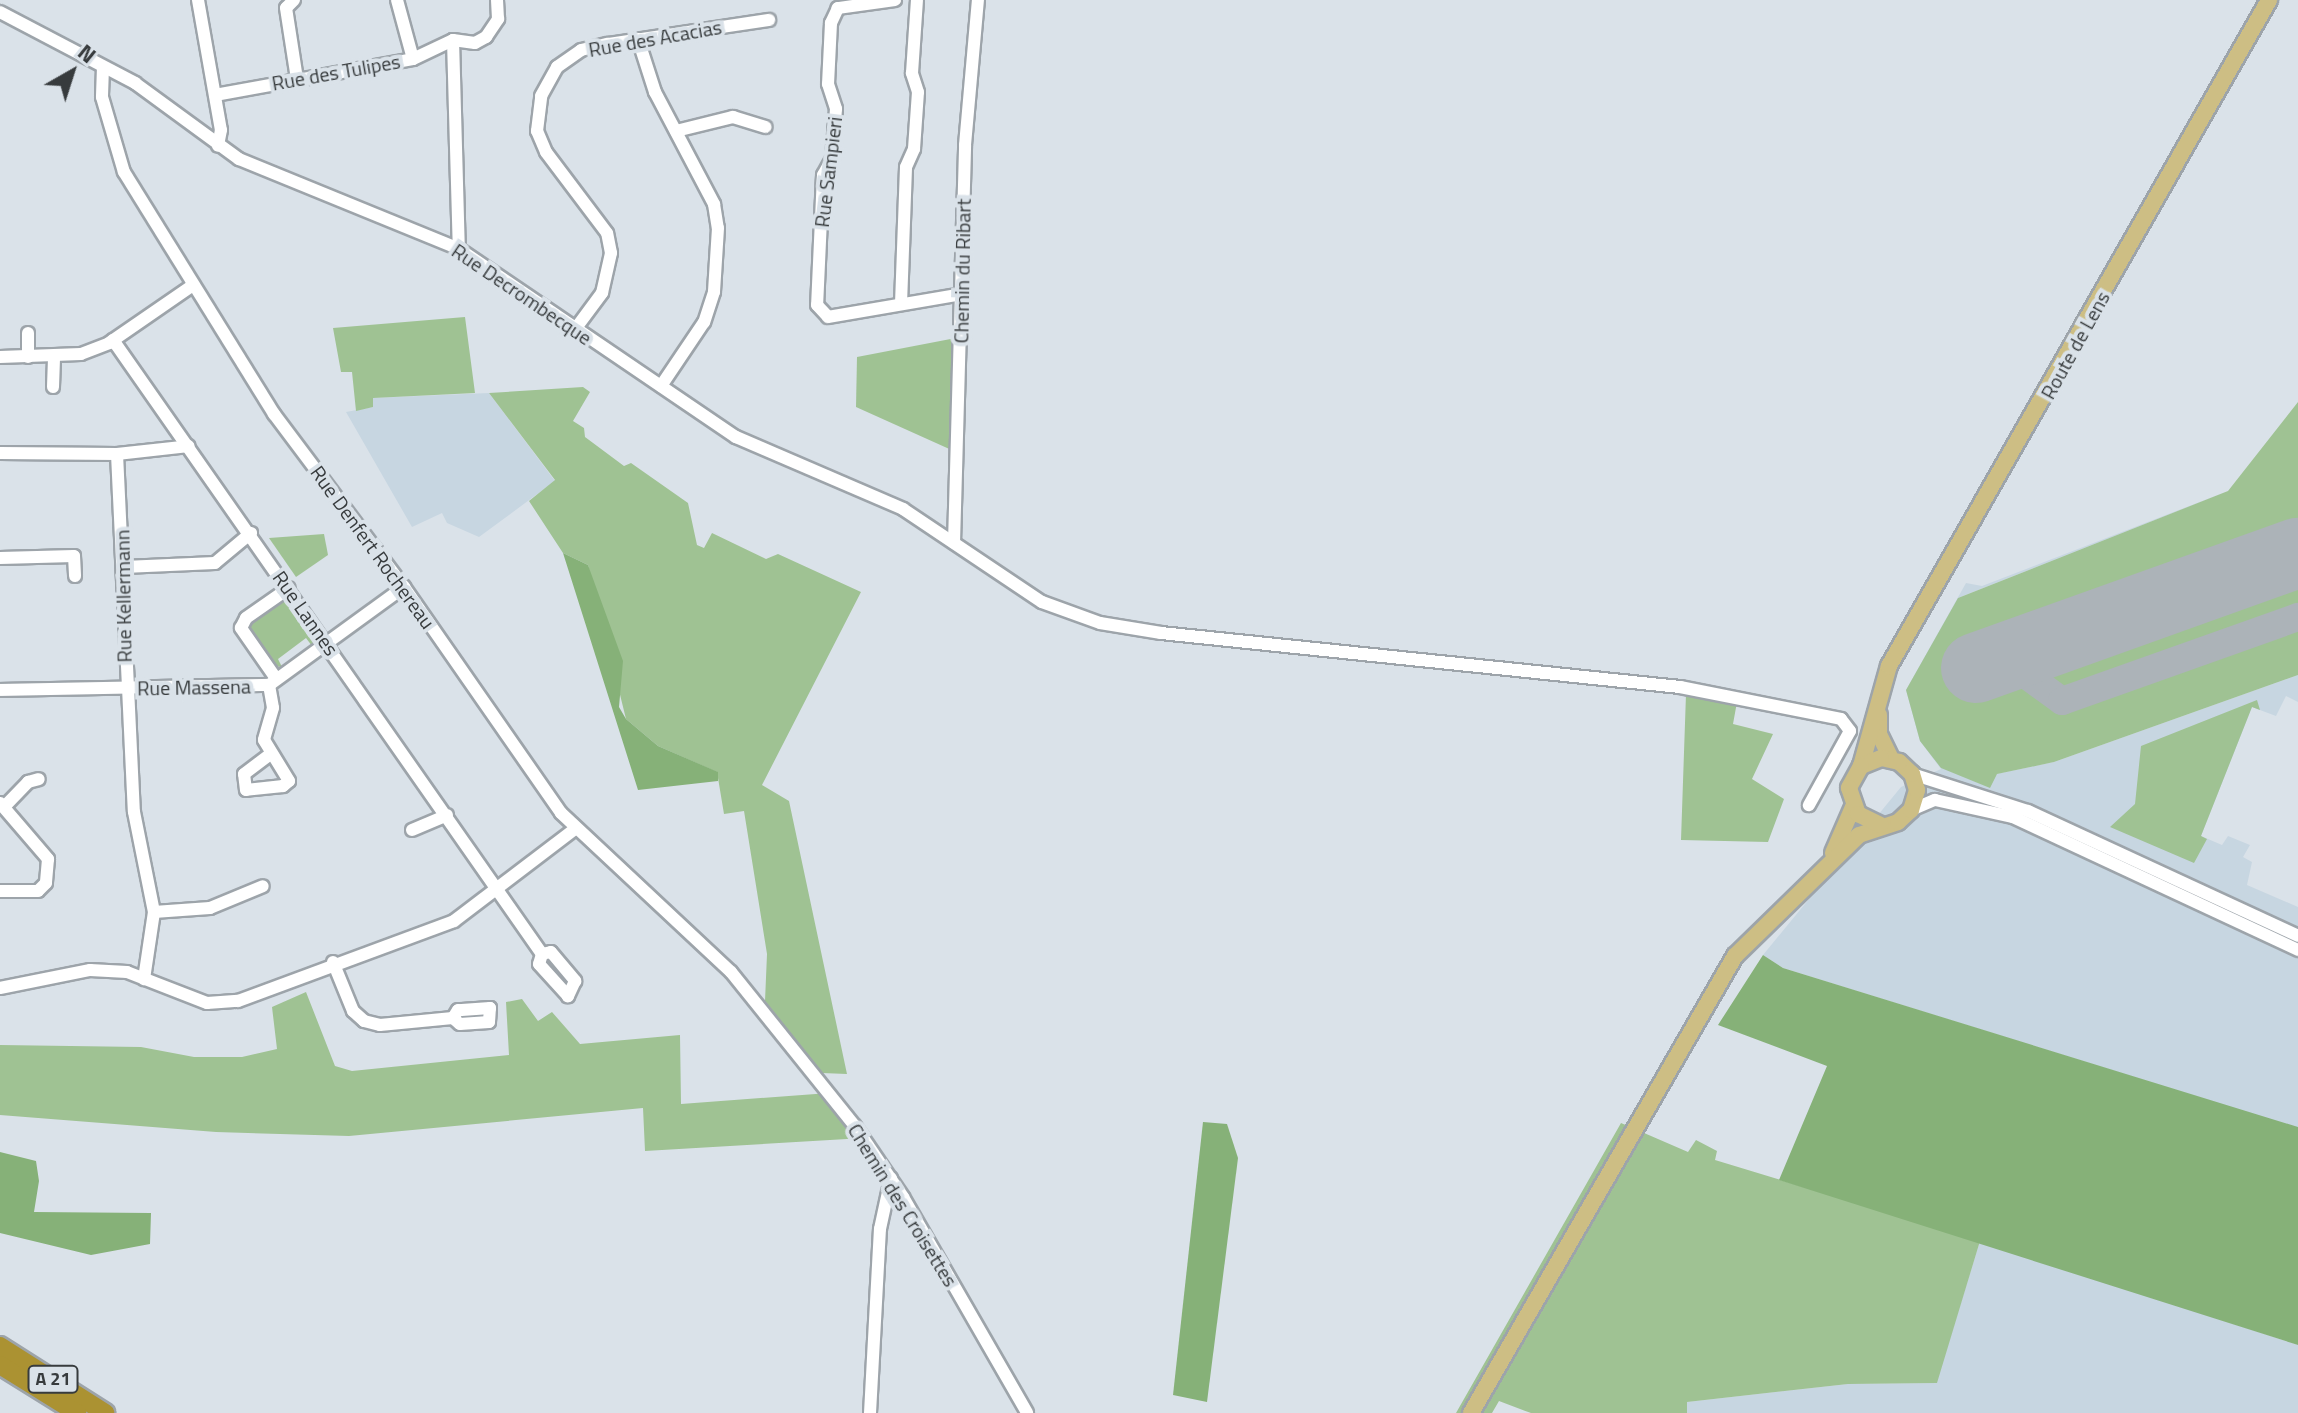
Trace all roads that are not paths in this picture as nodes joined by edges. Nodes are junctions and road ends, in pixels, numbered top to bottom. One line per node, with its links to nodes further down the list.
1 (198, 0): 16 (street)
2 (294, 0): 15 (street)
3 (397, 0): 13 (street)
4 (497, 0): 12 (street, Rue des Tulipes)
5 (895, 0): 23 (street, Rue Sampieri)
6 (917, 0): 23 (street)
7 (978, 0): 22 (street, Chemin du Ribart)
8 (2269, 0): 46 (main road, Route de Lens)
9 (0, 12): 14 (street, Rue Decrombecque)
10 (769, 20): 11 (street, Rue des Acacias)
11 (638, 39): 18 (street); 24 (street, Rue des Acacias)
12 (453, 40): 13 (street, Rue des Tulipes); 20 (street)
13 (413, 59): 15 (street, Rue des Tulipes)
14 (103, 67): 19 (street, Rue Decrombecque); 21 (street, Rue Denfert Rochereau)
15 (297, 79): 16 (street, Rue des Tulipes)
16 (215, 95): 19 (street)
17 (766, 127): 18 (street)
18 (676, 131): 30 (street)
19 (218, 146): 20 (street, Rue Decrombecque)
20 (459, 249): 24 (street, Rue Decrombecque)
21 (193, 285): 26 (street); 40 (street, Rue Denfert Rochereau)
22 (963, 294): 23 (street, Rue Sampieri); 36 (street, Chemin du Ribart)
23 (901, 304)
24 (576, 328): 30 (street, Rue Decrombecque)
25 (28, 333): 29 (street)
26 (113, 340): 27 (street); 32 (street, Rue Lannes)
27 (54, 356): 29 (street); 31 (street)
28 (0, 357): 29 (street)
29 (28, 357)
30 (661, 386): 36 (street, Rue Decrombecque)
31 (53, 387)
32 (189, 446): 34 (street); 35 (street, Rue Lannes)
33 (0, 453): 34 (street)
34 (117, 454): 38 (street, Rue Kellermann)
35 (251, 533): 38 (street); 41 (street, Rue Lannes)
36 (954, 543): 49 (street, Rue Decrombecque)
37 (0, 558): 39 (street)
38 (124, 567): 44 (street, Rue Kellermann)
39 (75, 576)
40 (404, 587): 42 (street, Rue Massena); 59 (street, Rue Denfert Rochereau)
41 (289, 588): 42 (street, Rue Lannes); 43 (street)
42 (326, 642): 43 (street, Rue Massena); 57 (street, Rue Lannes)
43 (272, 681): 44 (street, Rue Massena); 47 (street)
44 (126, 688): 45 (street, Rue Massena); 65 (street, Rue Kellermann)
45 (0, 690)
46 (1879, 690): 48 (main road, Route de Lens); 50 (main road, Route de Lens)
47 (271, 754)
48 (1891, 759): 50 (main road); 51 (main road)
49 (1831, 765): 50 (street); 54 (street)
50 (1856, 772): 55 (main road)
51 (1912, 774): 56 (main road); 66 (street)
52 (39, 779): 53 (street)
53 (2, 805): 64 (street)
54 (1809, 805)
55 (1853, 807): 58 (main road); 61 (main road)
56 (1911, 810): 58 (main road); 67 (street)
57 (447, 815): 60 (street); 63 (street, Rue Lannes)
58 (1881, 825): 61 (main road)
59 (576, 828): 63 (street); 70 (street, Rue Denfert Rochereau)
60 (412, 830)
61 (1824, 866): 81 (main road)
62 (263, 886): 65 (street)
63 (495, 889): 68 (street, Rue Lannes); 69 (street)
64 (0, 891)
65 (154, 912): 71 (street)
66 (2298, 936)
67 (2298, 950)
68 (542, 954)
69 (333, 962): 71 (street); 73 (street)
70 (731, 972): 74 (street, Chemin des Croisettes)
71 (144, 979): 72 (street)
72 (0, 988)
73 (453, 1018)
74 (891, 1178): 79 (street); 80 (street, Chemin des Croisettes)
75 (0, 1346): 78 (highway, A 21)
76 (0, 1365): 77 (highway, A 21)
77 (77, 1413)
78 (105, 1413)
79 (870, 1413)
80 (1027, 1413)
81 (1471, 1413)

